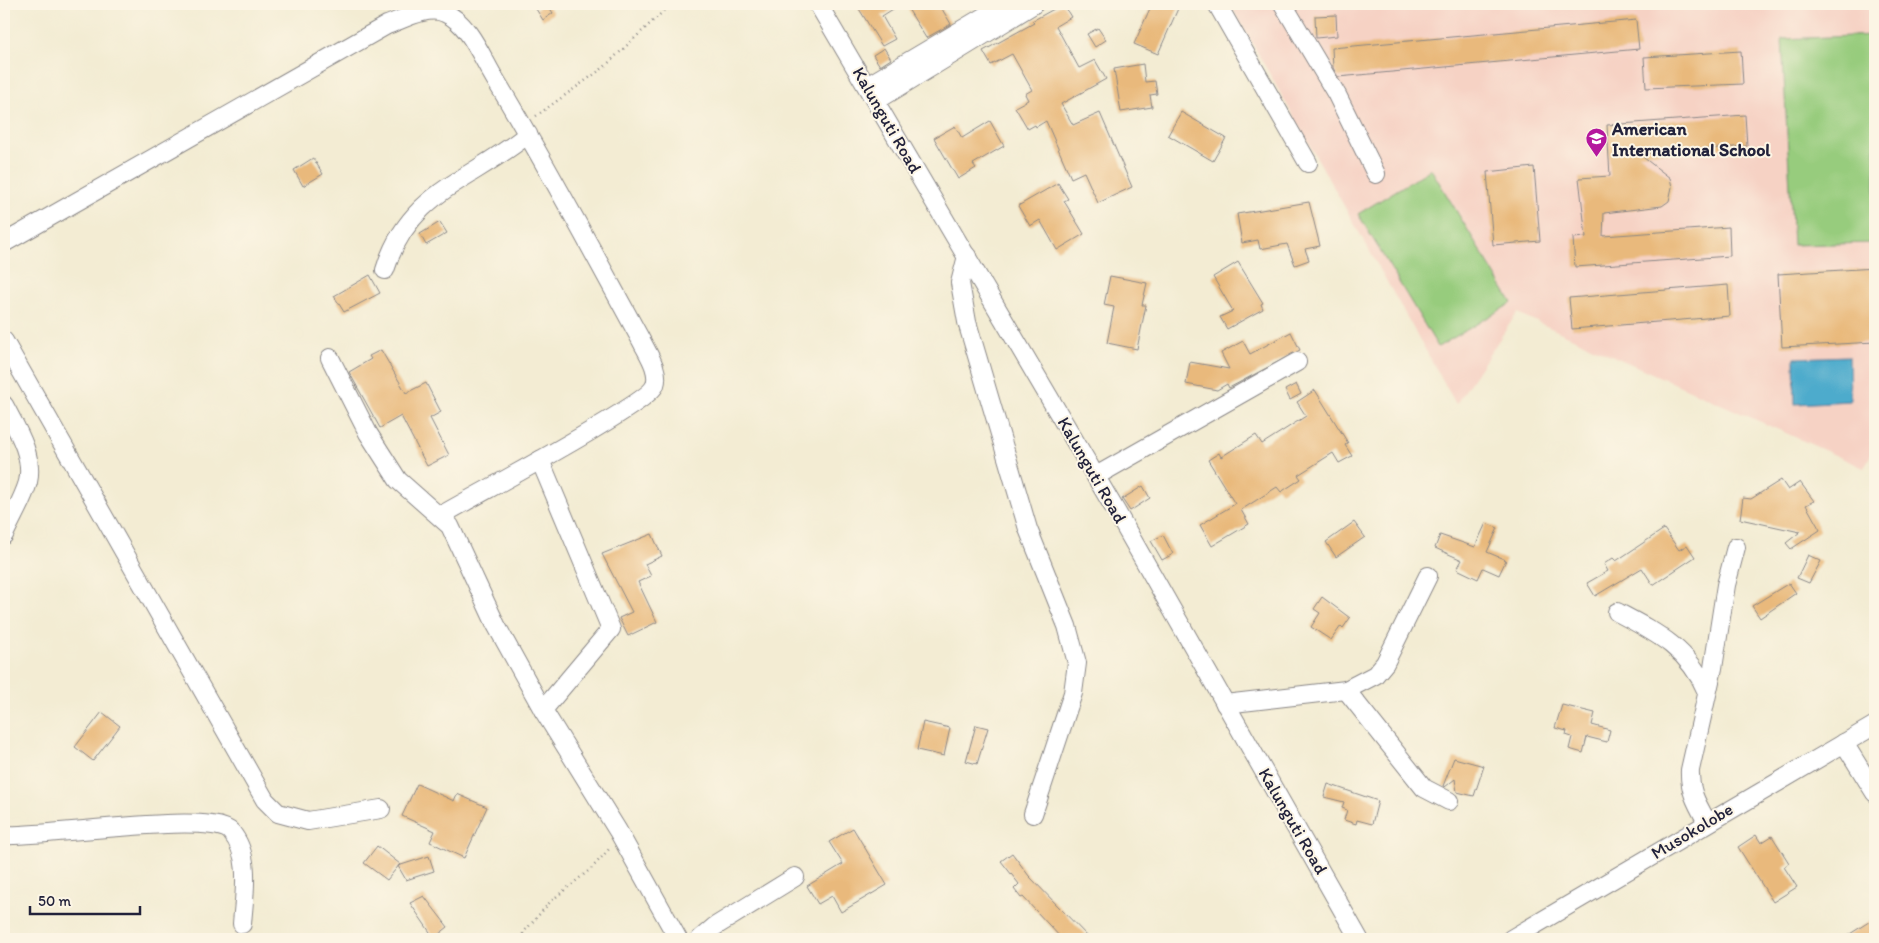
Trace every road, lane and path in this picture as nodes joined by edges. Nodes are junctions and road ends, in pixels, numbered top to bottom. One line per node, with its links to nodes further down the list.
1 (671, 4): 8 (path)
2 (818, 4): 7 (street, Kalunguti Road)
3 (1006, 4): 7 (street)
4 (1034, 4): 7 (street)
5 (1217, 4): 9 (street)
6 (1283, 4): 10 (street)
7 (871, 94): 12 (street, Kalunguti Road)
8 (526, 129): 11 (street); 13 (street); 18 (street)
9 (1308, 163)
10 (1376, 174)
11 (4, 243)
12 (967, 256): 19 (street, Kalunguti Road); 34 (street)
13 (385, 270)
14 (4, 341): 33 (street)
15 (330, 358): 20 (street)
16 (1297, 362): 19 (street)
17 (4, 406): 21 (street)
18 (540, 460): 20 (street); 28 (street)
19 (1096, 476): 27 (street, Kalunguti Road)
20 (440, 516): 28 (street)
21 (4, 535)
22 (1736, 547): 26 (street)
23 (1428, 576): 25 (street)
24 (1617, 612): 26 (street)
25 (1346, 690): 27 (street); 32 (street)
26 (1708, 692): 35 (street)
27 (1226, 704): 43 (street, Kalunguti Road)
28 (543, 710): 36 (street)
29 (1875, 725): 30 (street, Musokolobe)
30 (1844, 742): 31 (street); 35 (street, Musokolobe)
31 (1875, 793)
32 (1450, 801)
33 (382, 809)
34 (1032, 814)
35 (1707, 822): 44 (street, Musokolobe)
36 (618, 831): 40 (path); 41 (street)
37 (4, 835): 39 (street)
38 (795, 877): 42 (street)
39 (242, 924)
40 (523, 939)
41 (678, 939)
42 (700, 939)
43 (1359, 939)
44 (1511, 939)

